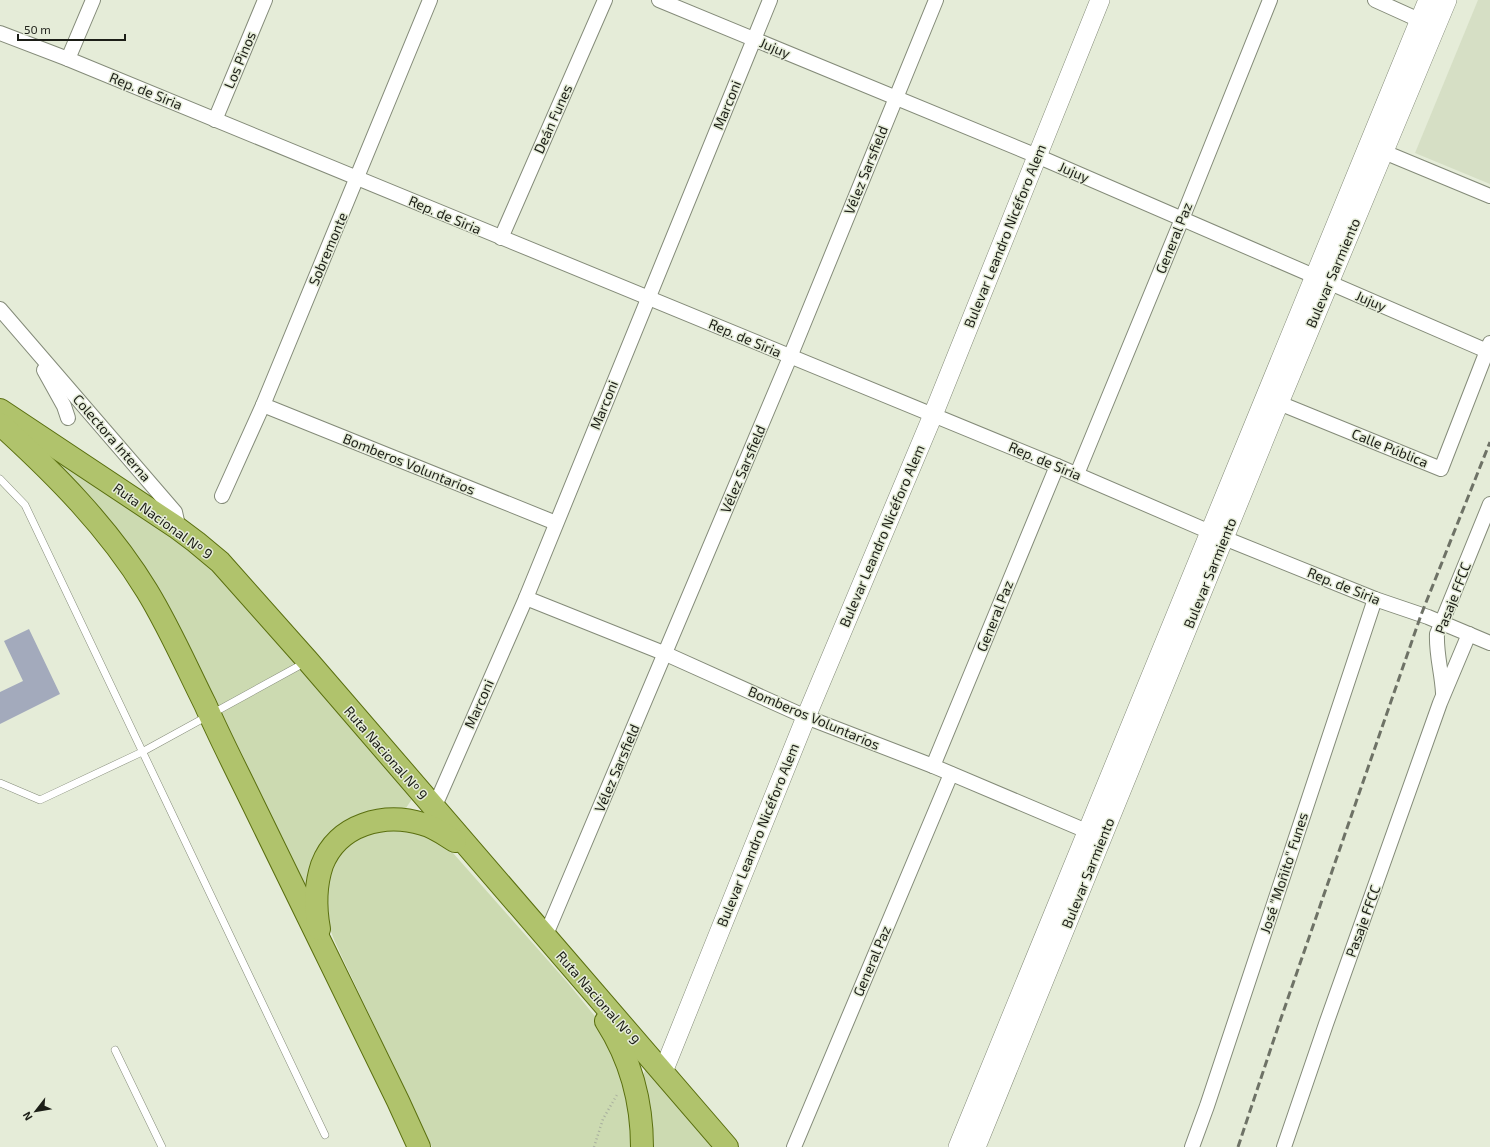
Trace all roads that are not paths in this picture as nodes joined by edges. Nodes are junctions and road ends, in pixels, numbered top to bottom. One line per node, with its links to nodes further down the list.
1 (93, 0): 16 (street)
2 (265, 0): 18 (street, Los Pinos)
3 (430, 0): 21 (street, Sobremonte)
4 (605, 0): 24 (street, Deán Funes)
5 (658, 0): 15 (street, Jujuy)
6 (770, 0): 15 (street, Marconi)
7 (936, 0): 17 (street, Vélez Sarsfield)
8 (1100, 0): 20 (main road, Bulevar Leandro Nicéforo Alem)
9 (1270, 0): 23 (street, General Paz)
10 (1375, 0): 13 (street)
11 (1428, 0): 13 (main road, Bulevar Sarmiento)
12 (1447, 0): 13 (main road, Bulevar Sarmiento)
13 (1428, 24): 19 (main road, Bulevar Sarmiento); 25 (main road, Bulevar Sarmiento)
14 (0, 33): 16 (street, Rep. de Siria)
15 (754, 39): 17 (street, Jujuy); 26 (street, Marconi)
16 (68, 60): 18 (street, Rep. de Siria)
17 (896, 98): 20 (street, Jujuy); 30 (street, Vélez Sarsfield)
18 (215, 120): 21 (street, Rep. de Siria)
19 (1384, 152): 22 (street); 25 (main road, Bulevar Sarmiento)
20 (1037, 156): 23 (street, Jujuy); 34 (main road, Bulevar Leandro Nicéforo Alem)
21 (357, 178): 24 (street, Rep. de Siria); 32 (street, Sobremonte)
22 (1490, 196)
23 (1182, 219): 25 (street, Jujuy); 38 (street, General Paz)
24 (501, 238): 26 (street, Rep. de Siria)
25 (1322, 280): 28 (street, Jujuy); 31 (main road, Bulevar Sarmiento); 44 (main road, Bulevar Sarmiento)
26 (648, 298): 30 (street, Rep. de Siria); 42 (street, Marconi)
27 (0, 309): 29 (street, Colectora Interna)
28 (1488, 347): 31 (street, Calle Pública)
29 (36, 351): 35 (street, Colectora Interna); 43 (street, Colectora Interna)
30 (790, 357): 34 (street, Rep. de Siria); 50 (street, Vélez Sarsfield)
31 (1280, 403): 44 (main road, Bulevar Sarmiento)
32 (263, 405): 40 (street, Sobremonte); 42 (street, Bomberos Voluntarios)
33 (0, 410): 43 (main road, Ruta Nacional Nº 9)
34 (933, 415): 37 (street, Rep. de Siria); 54 (main road, Bulevar Leandro Nicéforo Alem)
35 (68, 418)
36 (0, 424): 53 (main road)
37 (1057, 466): 38 (street, Rep. de Siria); 56 (street, General Paz)
38 (1077, 474): 44 (street, Rep. de Siria)
39 (0, 479): 55 (lane)
40 (222, 496)
41 (1490, 504): 47 (street, Pasaje FFCC)
42 (556, 523): 45 (street, Marconi)
43 (179, 530): 51 (main road, Ruta Nacional Nº 9)
44 (1217, 535): 46 (street, Rep. de Siria); 60 (main road, Bulevar Sarmiento)
45 (526, 598): 50 (street, Bomberos Voluntarios); 59 (street, Marconi)
46 (1375, 599): 47 (street, Rep. de Siria); 76 (street, José "Moñito" Funes)
47 (1442, 623): 48 (street, Rep. de Siria); 52 (street, Pasaje FFCC)
48 (1469, 634): 49 (street, Rep. de Siria); 52 (street, Pasaje FFCC)
49 (1490, 643)
50 (666, 654): 54 (street, Bomberos Voluntarios); 62 (street, Vélez Sarsfield)
51 (308, 661): 53 (lane); 59 (main road, Ruta Nacional Nº 9)
52 (1443, 696): 77 (street, Pasaje FFCC)
53 (210, 716): 55 (lane); 63 (main road)
54 (806, 717): 56 (street, Bomberos Voluntarios); 67 (main road, Bulevar Leandro Nicéforo Alem)
55 (142, 752): 58 (lane); 68 (lane)
56 (933, 766): 57 (street, Bomberos Voluntarios)
57 (951, 774): 60 (street, Bomberos Voluntarios); 73 (street, General Paz)
58 (0, 784)
59 (434, 808): 61 (main road, Ruta Nacional Nº 9)
60 (1095, 834): 66 (main road, Bulevar Sarmiento)
61 (472, 851): 62 (main road, Ruta Nacional Nº 9); 63 (main road)
62 (545, 937): 64 (main road, Ruta Nacional Nº 9)
63 (327, 956): 71 (main road)
64 (567, 961): 67 (main road, Ruta Nacional Nº 9); 69 (main road)
65 (115, 1050): 70 (lane)
66 (1003, 1057): 74 (main road, Bulevar Sarmiento); 75 (main road, Bulevar Sarmiento)
67 (662, 1072): 72 (main road, Ruta Nacional Nº 9)
68 (324, 1135)
69 (642, 1146)
70 (162, 1147)
71 (419, 1147)
72 (727, 1147)
73 (794, 1147)
74 (958, 1147)
75 (976, 1147)
76 (1192, 1147)
77 (1284, 1147)

